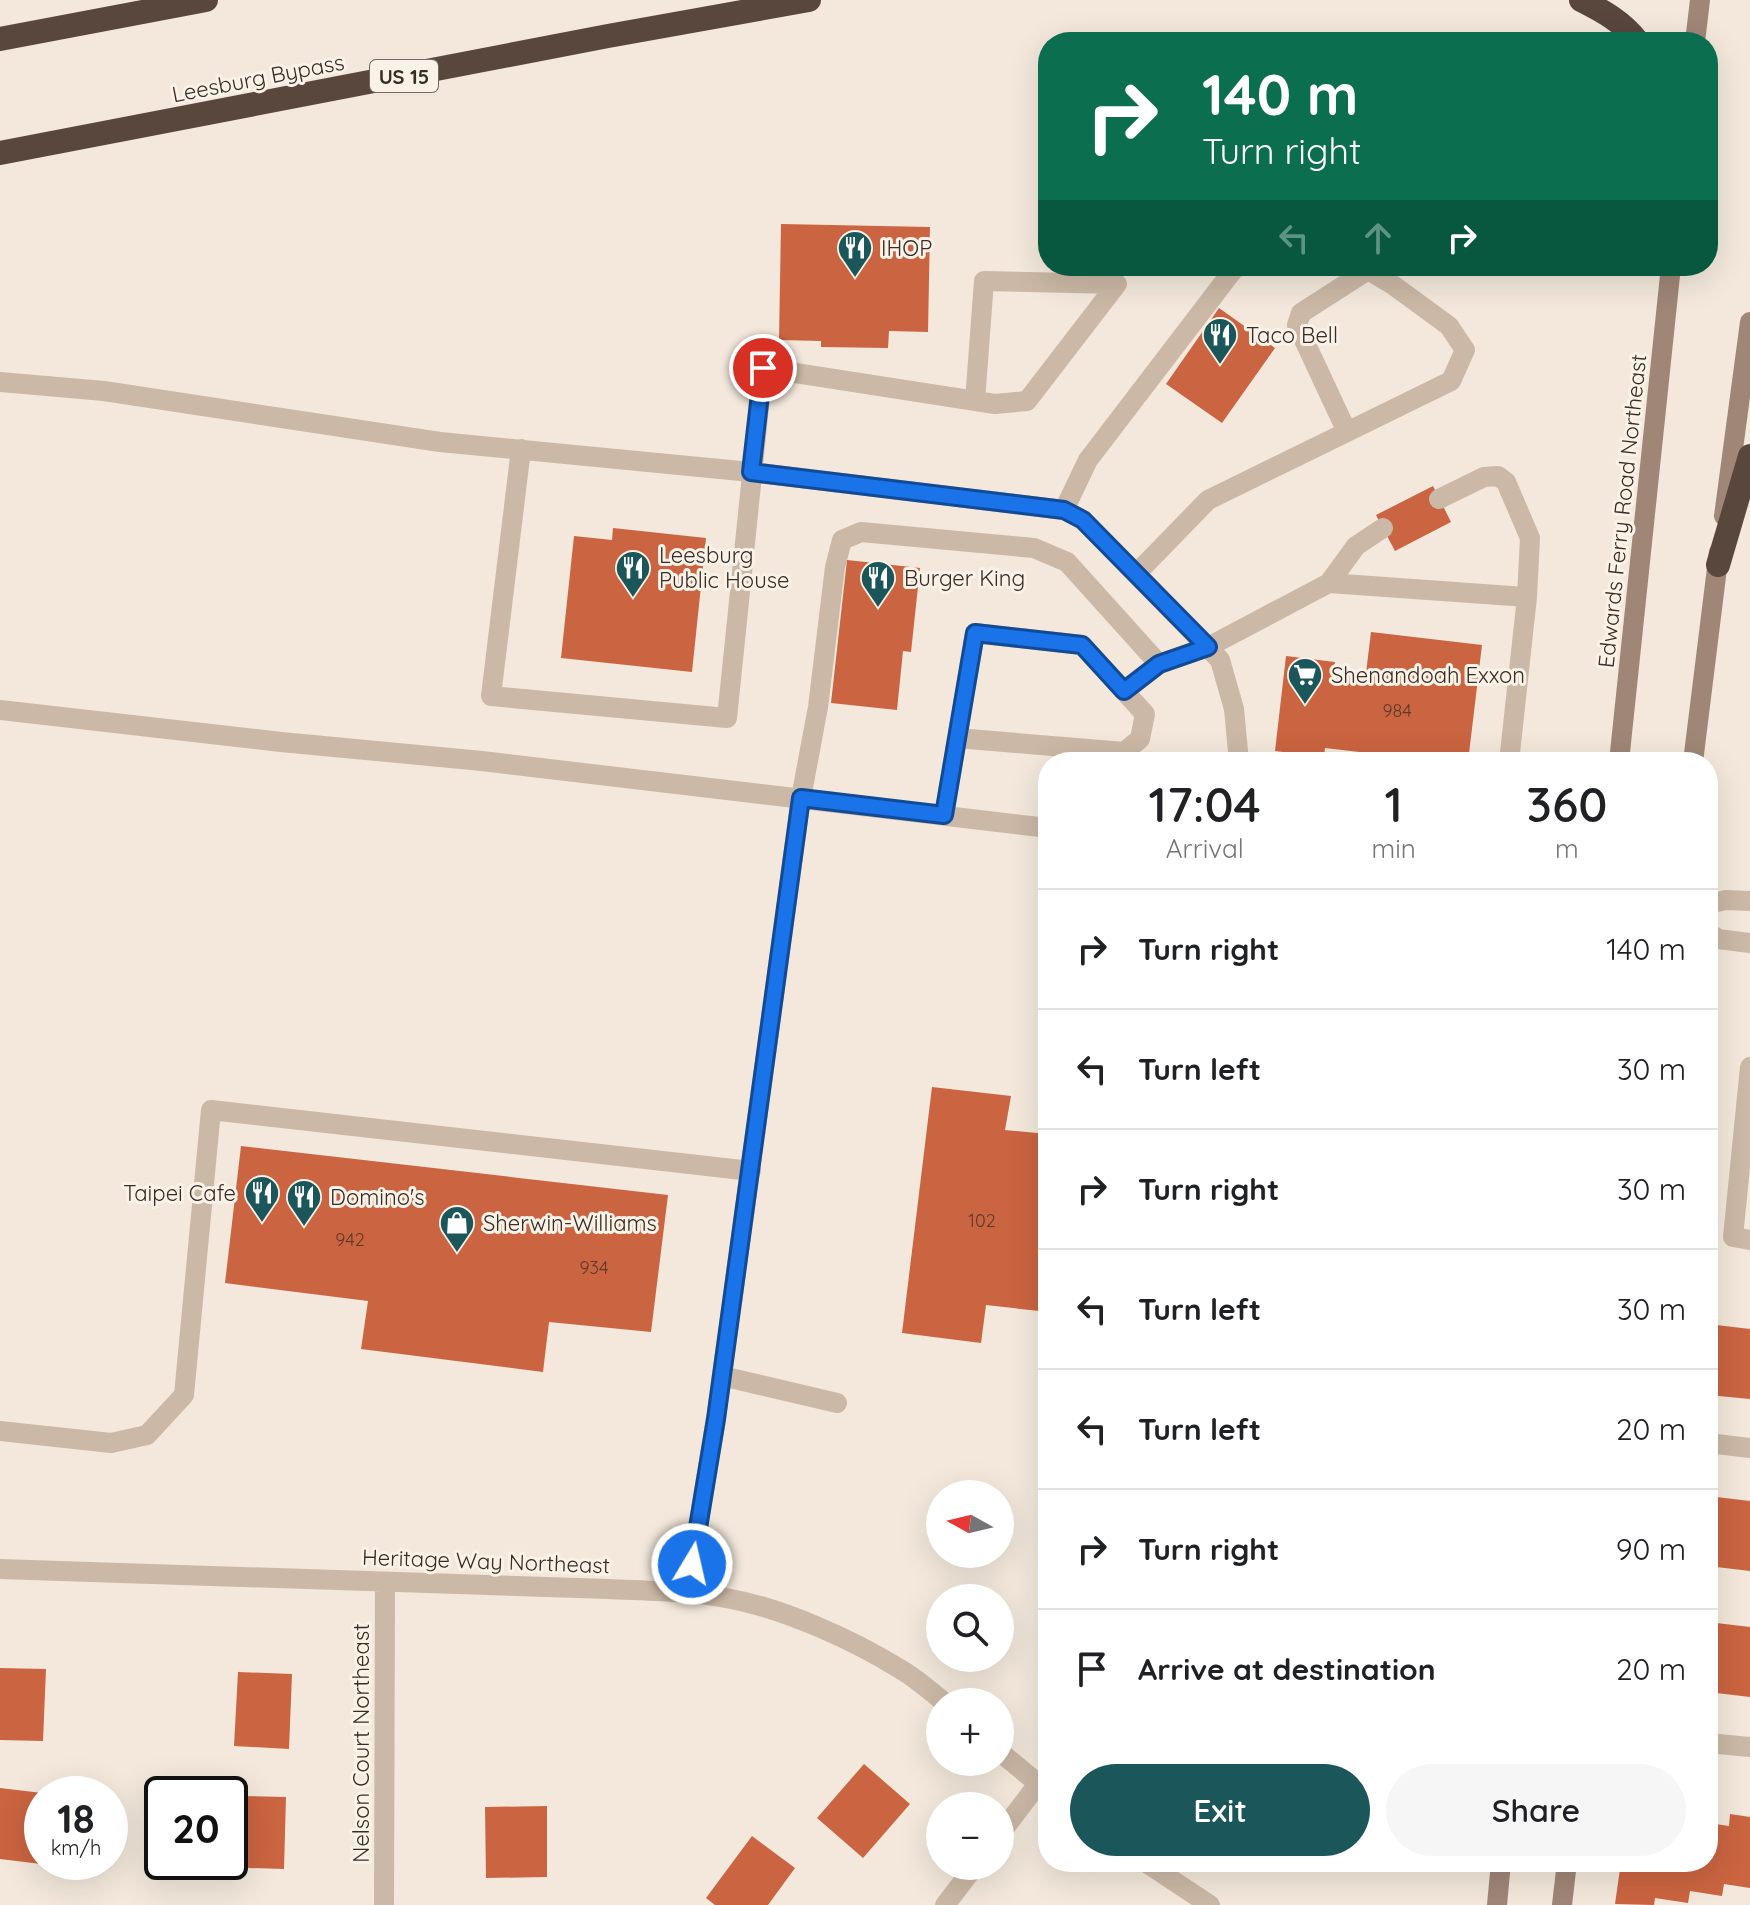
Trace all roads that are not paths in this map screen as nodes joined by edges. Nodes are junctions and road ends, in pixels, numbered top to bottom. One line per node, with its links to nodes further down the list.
1 (206, 0): 7 (highway)
2 (809, 0): 8 (highway, Leesburg Bypass / US 15)
3 (1581, 0): 5 (highway)
4 (1700, 0): 6 (main road)
5 (1631, 32)
6 (1696, 32)
7 (0, 39)
8 (0, 153)
9 (1229, 276): 21 (street)
10 (1353, 276): 16 (street)
11 (1378, 276): 16 (street)
12 (1670, 276): 34 (main road, Edwards Ferry Road Northeast)
13 (1750, 322): 23 (main road)
14 (0, 382): 17 (street)
15 (975, 401): 15 (street); 19 (street)
16 (1347, 432): 24 (street)
17 (521, 449): 19 (street); 19 (street)
18 (1750, 456): 23 (highway)
19 (751, 472): 21 (street)
20 (1439, 499): 26 (street)
21 (1064, 510): 24 (street)
22 (1383, 528): 25 (street)
23 (1718, 565): 35 (main road)
24 (1136, 574): 27 (street)
25 (1329, 583): 26 (street); 27 (street)
26 (1527, 597): 33 (street)
27 (1208, 647): 28 (street); 32 (street)
28 (1159, 664): 29 (street); 36 (street)
29 (1124, 691): 31 (street); 31 (street)
30 (0, 710): 36 (street)
31 (957, 738): 37 (street)
32 (1238, 752)
33 (1510, 752)
34 (1620, 752)
35 (1694, 752)
36 (801, 798): 37 (street); 44 (street)
37 (944, 815): 38 (street)
38 (1038, 827)
39 (1750, 901): 40 (street)
40 (1718, 902)
41 (1718, 939): 42 (street)
42 (1750, 943)
43 (1750, 1067): 45 (street)
44 (751, 1171): 46 (street); 48 (street)
45 (1750, 1240)
46 (722, 1376): 47 (street); 53 (street)
47 (837, 1403)
48 (0, 1431)
49 (1718, 1444): 50 (street)
50 (1750, 1448)
51 (0, 1569): 52 (street, Heritage Way Northeast)
52 (385, 1582): 53 (street, Heritage Way Northeast); 65 (street, Nelson Court Northeast)
53 (687, 1593): 54 (street, Heritage Way Northeast)
54 (926, 1688)
55 (1718, 1744): 56 (street)
56 (1750, 1747)
57 (1014, 1763): 58 (street)
58 (1038, 1783)
59 (1038, 1792): 60 (street)
60 (1014, 1819)
61 (1160, 1872): 67 (street)
62 (1500, 1872): 68 (main road)
63 (1566, 1872): 69 (main road)
64 (964, 1880): 66 (street)
65 (384, 1905)
66 (945, 1905)
67 (1210, 1905)
68 (1497, 1905)
69 (1562, 1905)

